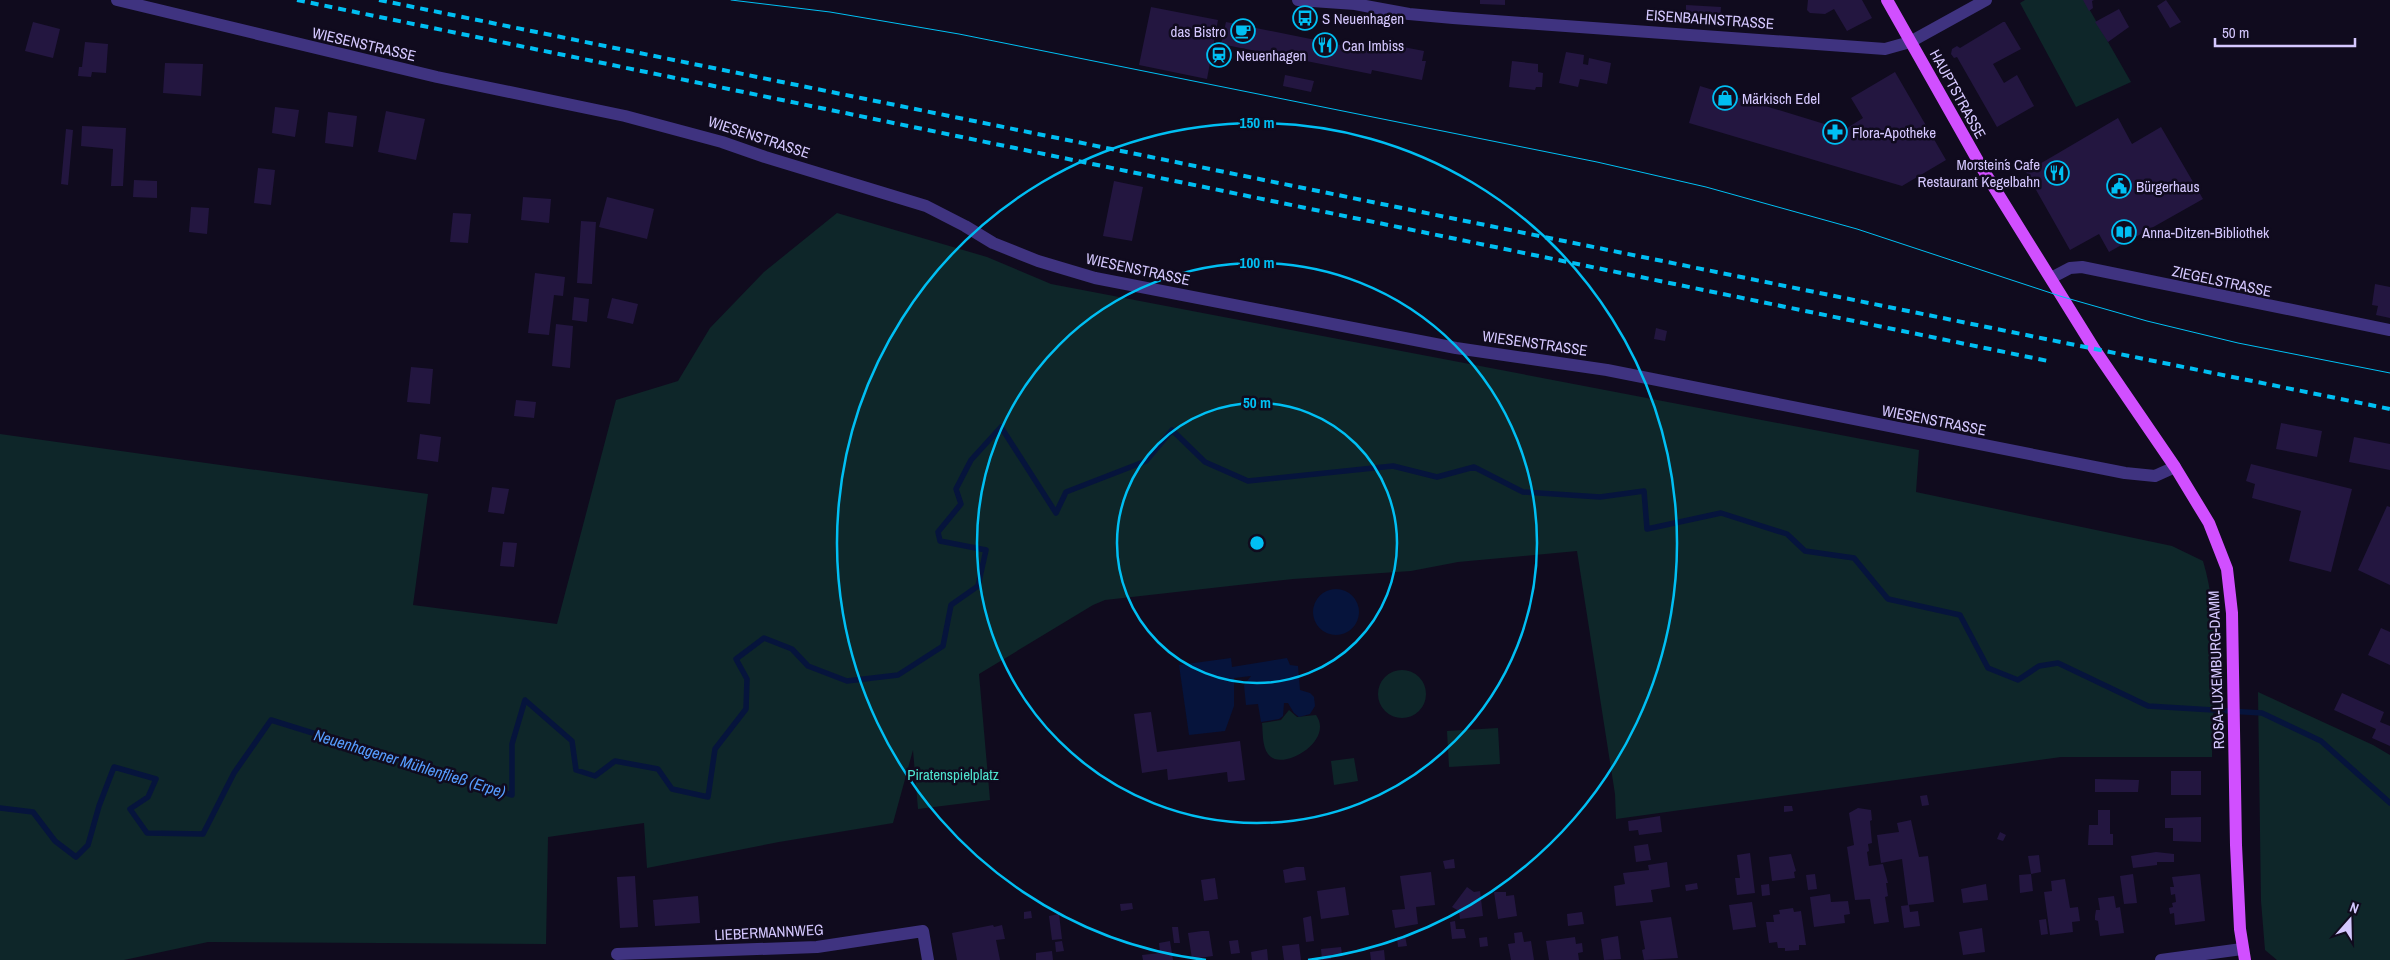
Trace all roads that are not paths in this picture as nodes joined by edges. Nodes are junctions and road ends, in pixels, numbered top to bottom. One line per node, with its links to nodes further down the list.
1 (117, 0): 9 (street, WIESENSTRASSE)
2 (1298, 0): 5 (street, EISENBAHNSTRASSE)
3 (1887, 0): 6 (main road, HAUPTSTRASSE)
4 (1986, 0): 6 (street, EISENBAHNSTRASSE)
5 (1388, 5): 6 (street, EISENBAHNSTRASSE)
6 (1910, 42): 7 (main road, HAUPTSTRASSE)
7 (2051, 278): 8 (street, ZIEGELSTRASSE); 9 (main road, ROSA-LUXEMBURG-DAMM)
8 (2390, 330)
9 (2176, 467): 11 (main road, ROSA-LUXEMBURG-DAMM)
10 (617, 954): 12 (street, LIEBERMANNWEG)
11 (2243, 954): 13 (street)
12 (928, 960)
13 (2161, 960)

